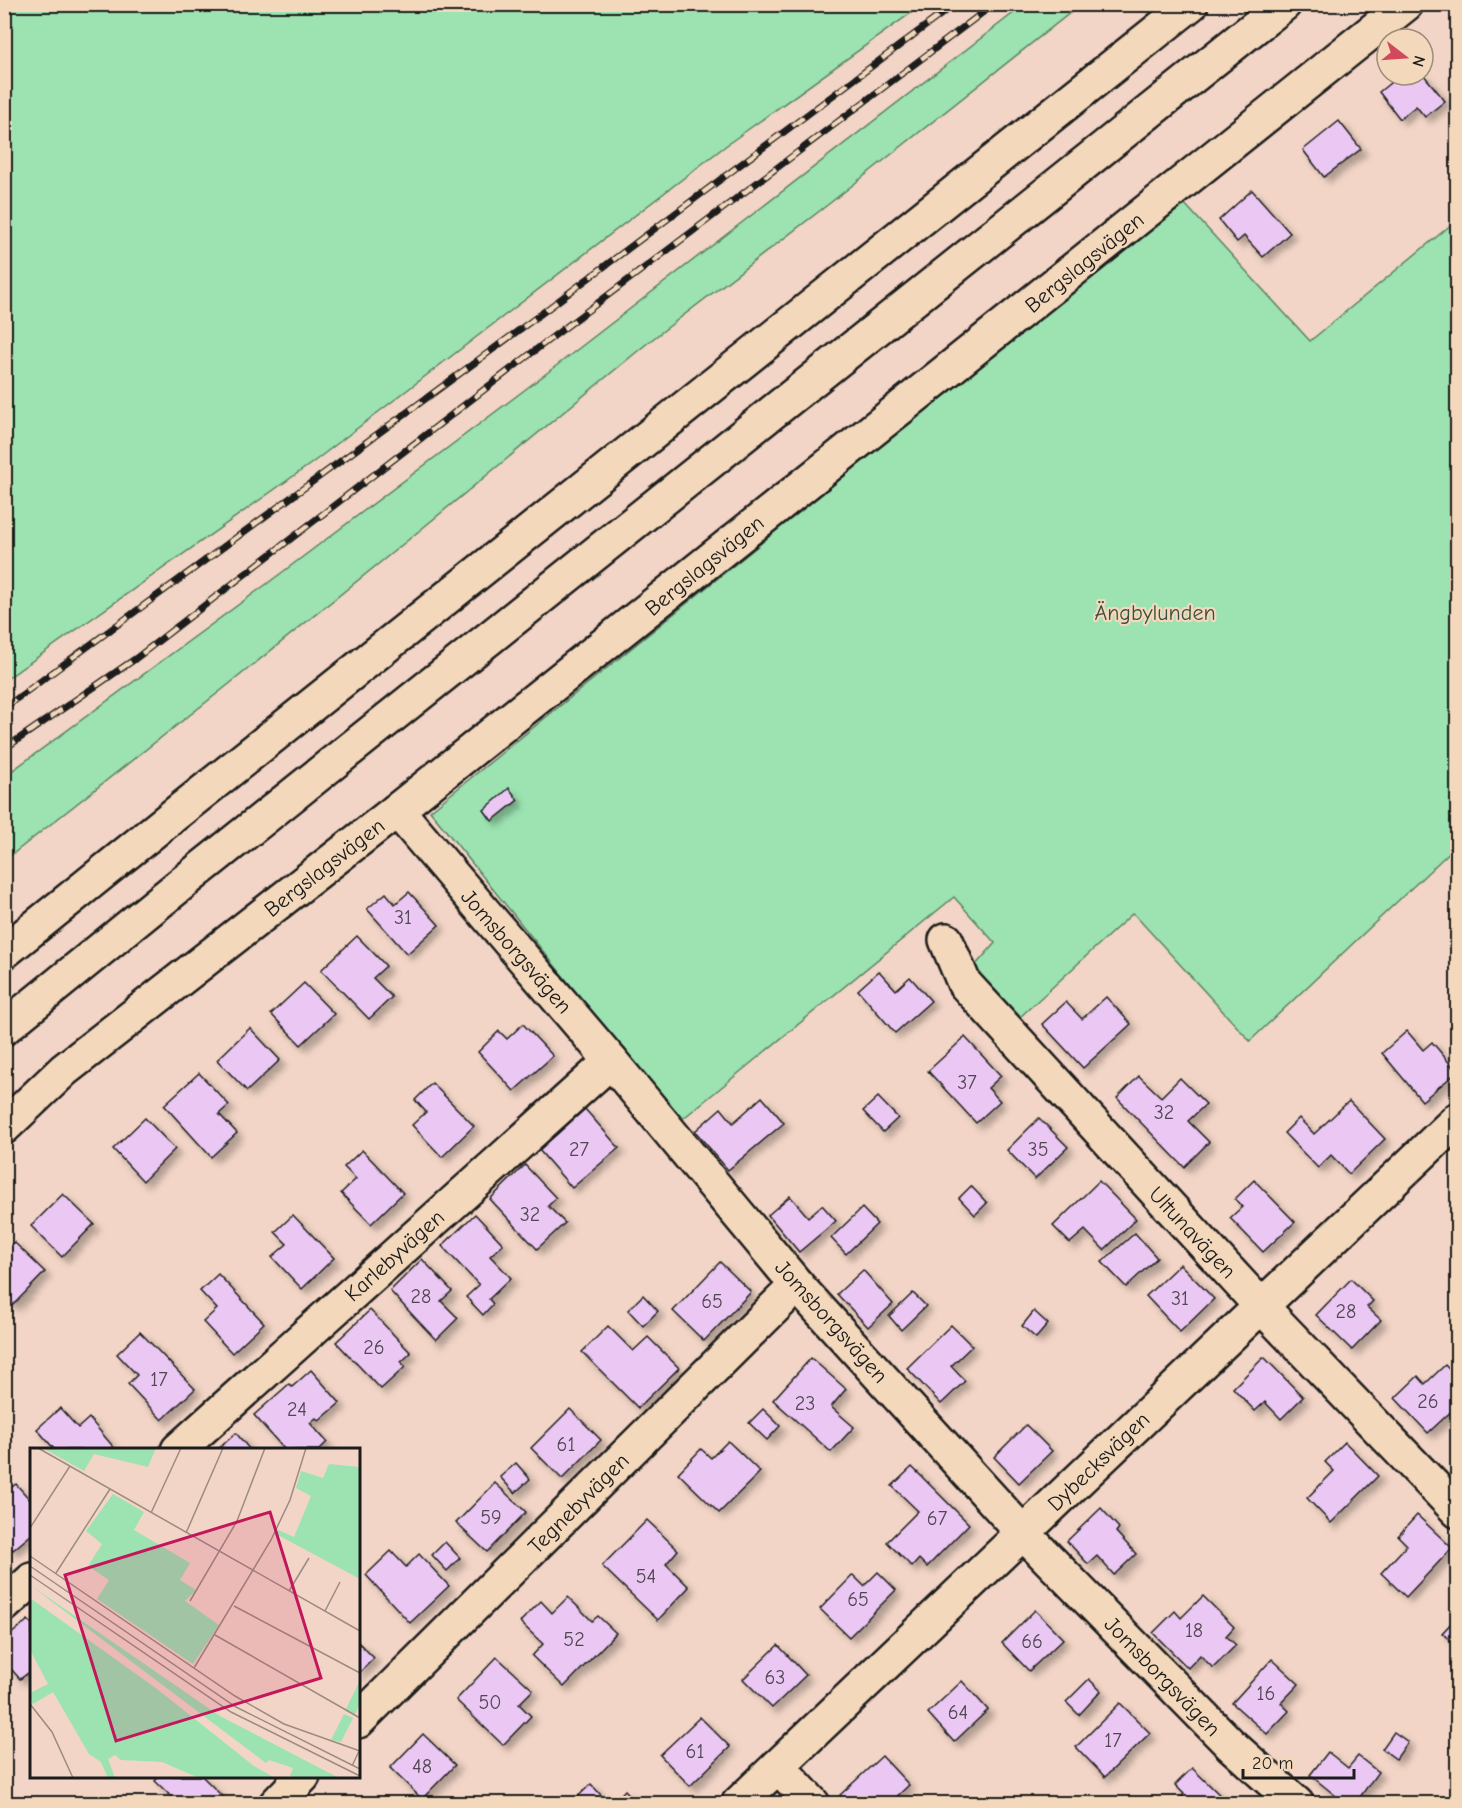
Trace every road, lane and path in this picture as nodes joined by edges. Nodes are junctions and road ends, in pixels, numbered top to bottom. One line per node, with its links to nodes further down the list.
1 (1191, 4): 6 (street)
2 (1284, 4): 7 (street)
3 (1406, 4): 4 (street, Bergslagsvägen)
4 (397, 810): 8 (street, Jomsborgsvägen); 10 (street, Bergslagsvägen)
5 (946, 940): 12 (street, Ultunavägen)
6 (4, 952)
7 (4, 1028)
8 (611, 1061): 11 (street, Jomsborgsvägen); 13 (street, Karlebyvägen)
9 (1458, 1119): 12 (street, Dybecksvägen)
10 (4, 1127)
11 (797, 1285): 15 (street, Jomsborgsvägen); 18 (street, Tegnebyvägen)
12 (1261, 1306): 14 (street, Ultunavägen); 15 (street, Dybecksvägen)
13 (179, 1448)
14 (1458, 1511)
15 (1023, 1533): 19 (street, Dybecksvägen); 24 (street, Jomsborgsvägen)
16 (30, 1583): 17 (street)
17 (4, 1605)
18 (360, 1720)
19 (778, 1766): 22 (street, Dybecksvägen); 23 (street)
20 (301, 1778): 21 (street)
21 (276, 1803)
22 (738, 1803)
23 (813, 1803)
24 (1297, 1803)

